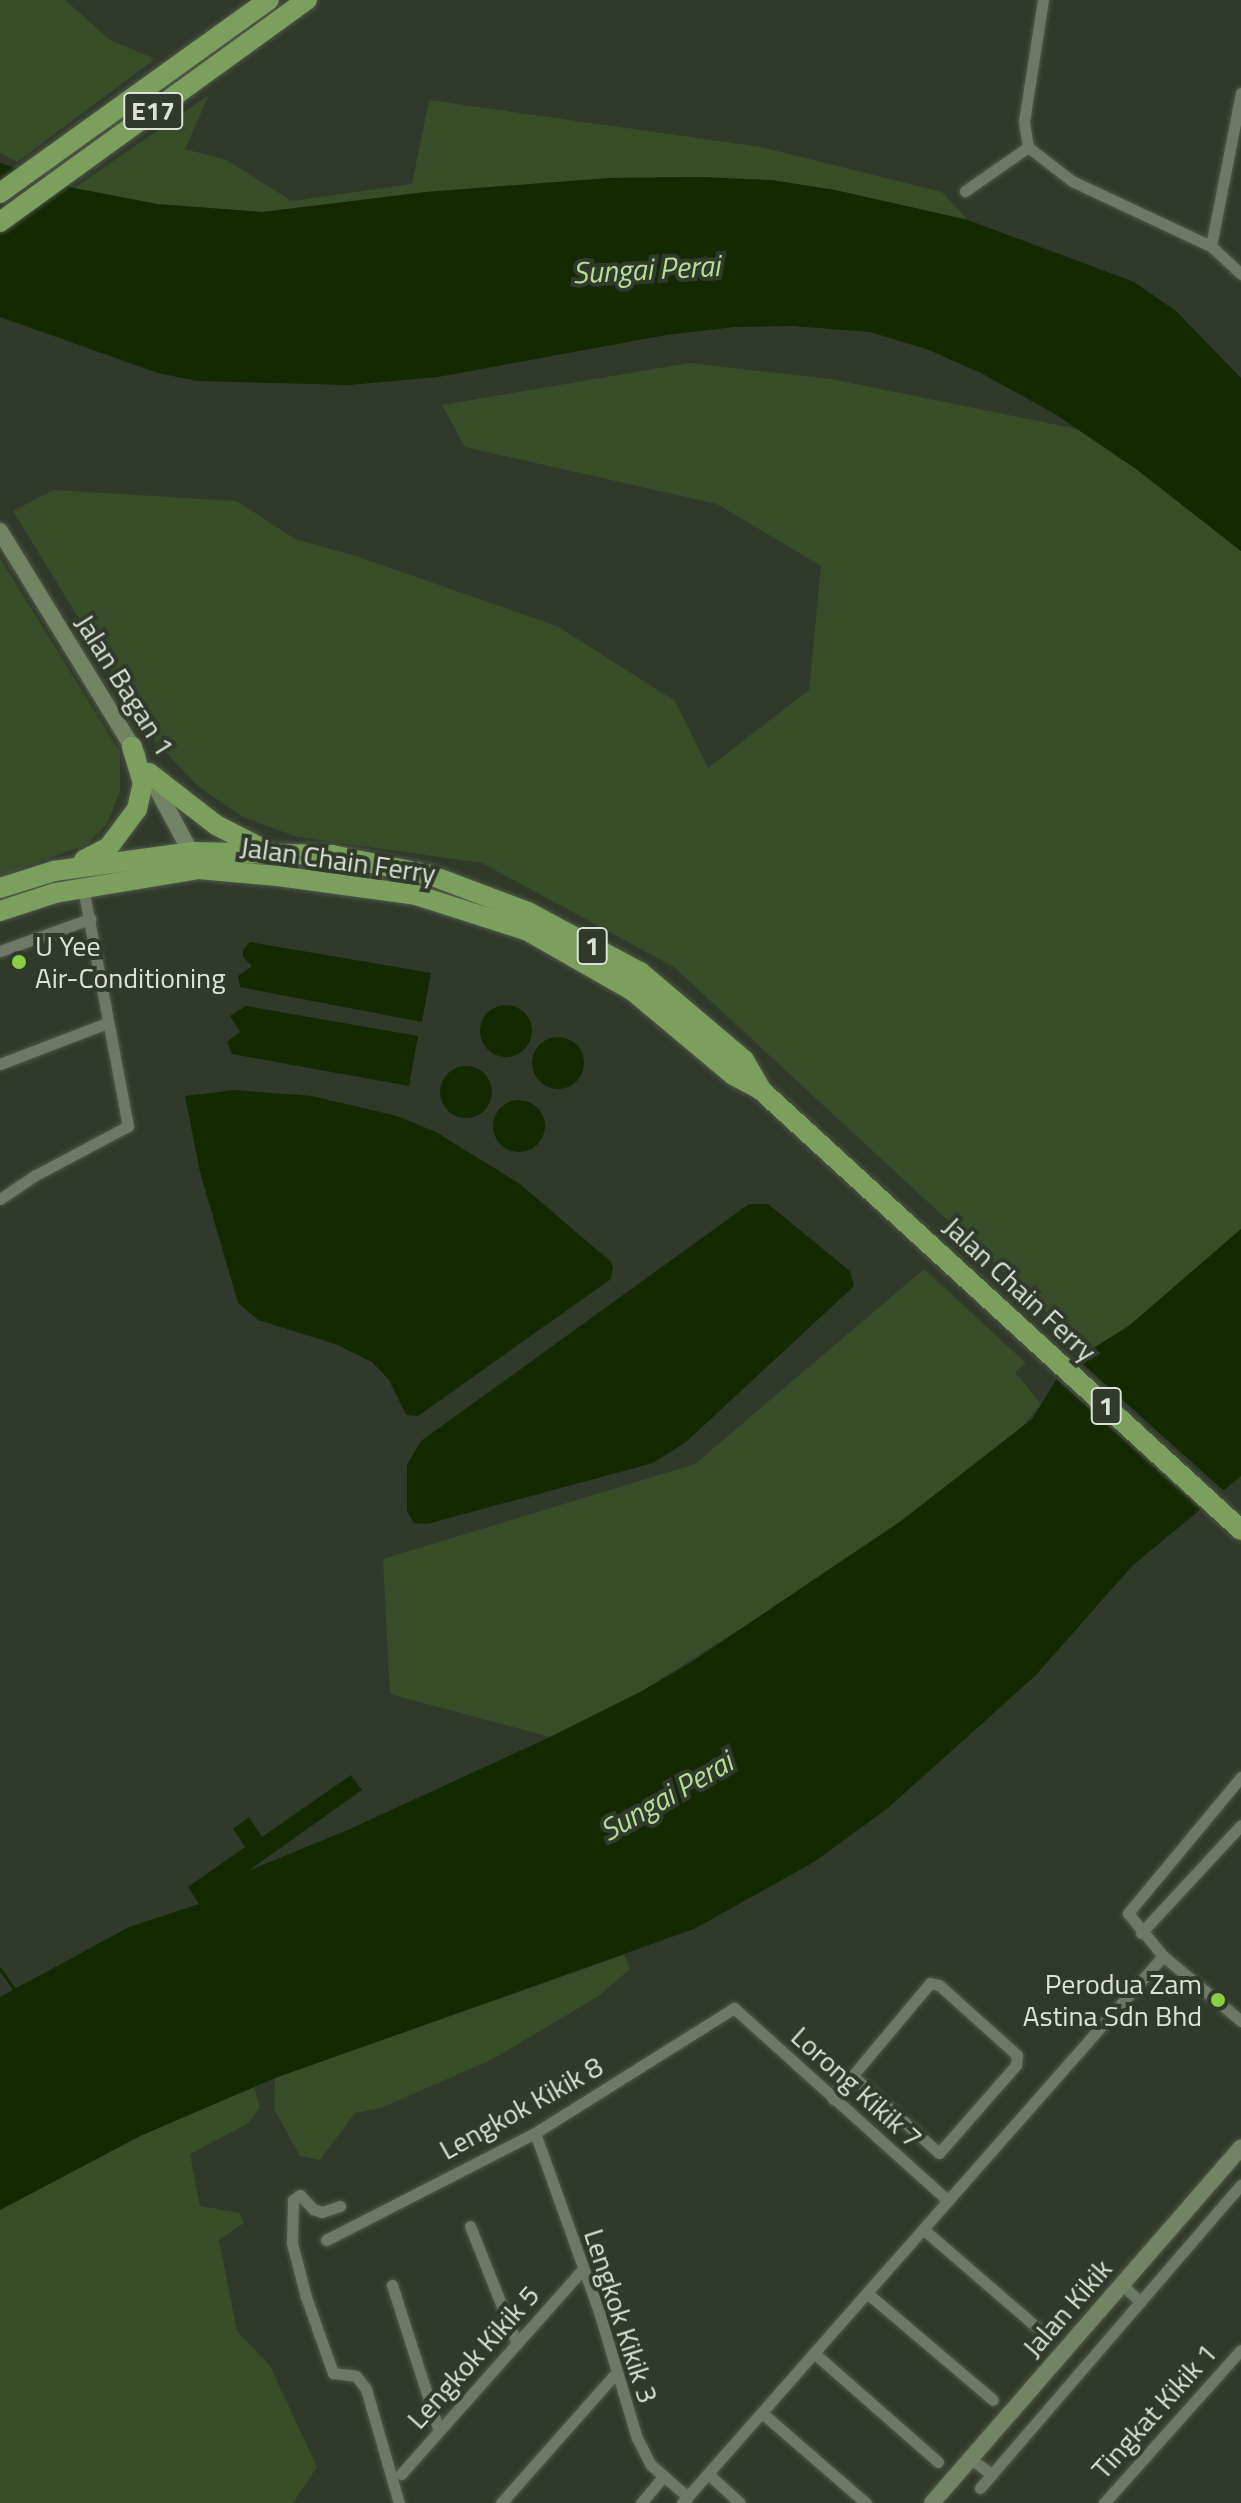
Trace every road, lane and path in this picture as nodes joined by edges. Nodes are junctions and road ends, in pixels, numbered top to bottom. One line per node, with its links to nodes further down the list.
1 (269, 0): 7 (highway, E17)
2 (307, 0): 8 (highway, E17)
3 (1043, 0): 5 (street)
4 (1241, 93): 9 (street)
5 (1028, 147): 6 (street); 9 (street)
6 (965, 191)
7 (0, 193)
8 (0, 222)
9 (1211, 246): 10 (street)
10 (1241, 274)
11 (0, 531): 12 (street, Jalan Bagan 1)
12 (132, 747): 13 (street, Jalan Bagan 1); 16 (highway)
13 (149, 773): 14 (highway); 15 (street, Jalan Bagan 1)
14 (269, 852): 15 (highway, Jalan Chain Ferry / 1); 24 (highway, Jalan Chain Ferry / 1)
15 (196, 861): 16 (highway, Jalan Chain Ferry / 1); 17 (highway, Jalan Chain Ferry / 1); 24 (highway, Jalan Chain Ferry / 1)
16 (54, 871): 18 (highway, Jalan Chain Ferry / 1)
17 (83, 887): 19 (highway, Jalan Chain Ferry / 1); 20 (street)
18 (0, 888)
19 (0, 911)
20 (90, 919): 21 (street); 22 (street)
21 (0, 951)
22 (107, 1023): 23 (street); 25 (street)
23 (0, 1064)
24 (761, 1090): 26 (highway, Jalan Chain Ferry / 1)
25 (0, 1199)
26 (1241, 1530)
27 (1241, 1777): 29 (street)
28 (1241, 1825): 29 (street)
29 (1141, 1933): 30 (street)
30 (1163, 1956): 32 (street); 38 (street)
31 (734, 2008): 34 (street, Lorong Kikik 7); 35 (street, Lengkok Kikik 8)
32 (1239, 2014)
33 (853, 2076): 33 (street); 34 (street)
34 (833, 2099): 38 (street, Lorong Kikik 7)
35 (535, 2133): 42 (street, Lengkok Kikik 8); 43 (street, Lengkok Kikik 3)
36 (1241, 2147): 45 (street, Jalan Kikik)
37 (1241, 2185): 47 (street, Jalan Kikik)
38 (948, 2201): 41 (street)
39 (340, 2206): 65 (street)
40 (470, 2226): 49 (street)
41 (923, 2229): 46 (street); 48 (street)
42 (326, 2240)
43 (581, 2271): 49 (street, Lengkok Kikik 5); 52 (street, Lengkok Kikik 3)
44 (392, 2285): 55 (street)
45 (1122, 2285): 47 (street); 56 (street, Jalan Kikik)
46 (867, 2293): 51 (street); 53 (street)
47 (1141, 2302): 60 (street, Jalan Kikik)
48 (1048, 2337)
49 (517, 2344): 55 (street, Lengkok Kikik 5)
50 (1241, 2350): 70 (street, Tingkat Kikik 1)
51 (814, 2353): 54 (street); 57 (street)
52 (616, 2373): 61 (street, Lengkok Kikik 3); 66 (street)
53 (993, 2400)
54 (762, 2413): 59 (street); 69 (street)
55 (439, 2431): 58 (street, Lengkok Kikik 5)
56 (971, 2459): 60 (street); 64 (street, Jalan Kikik)
57 (938, 2462)
58 (401, 2474)
59 (708, 2474): 63 (street); 68 (street)
60 (992, 2475): 62 (street, Jalan Kikik)
61 (663, 2477): 63 (street, Lengkok Kikik 3); 67 (street)
62 (980, 2488)
63 (685, 2500)
64 (935, 2502)
65 (399, 2503)
66 (501, 2503)
67 (641, 2503)
68 (740, 2503)
69 (866, 2503)
70 (1104, 2503)

